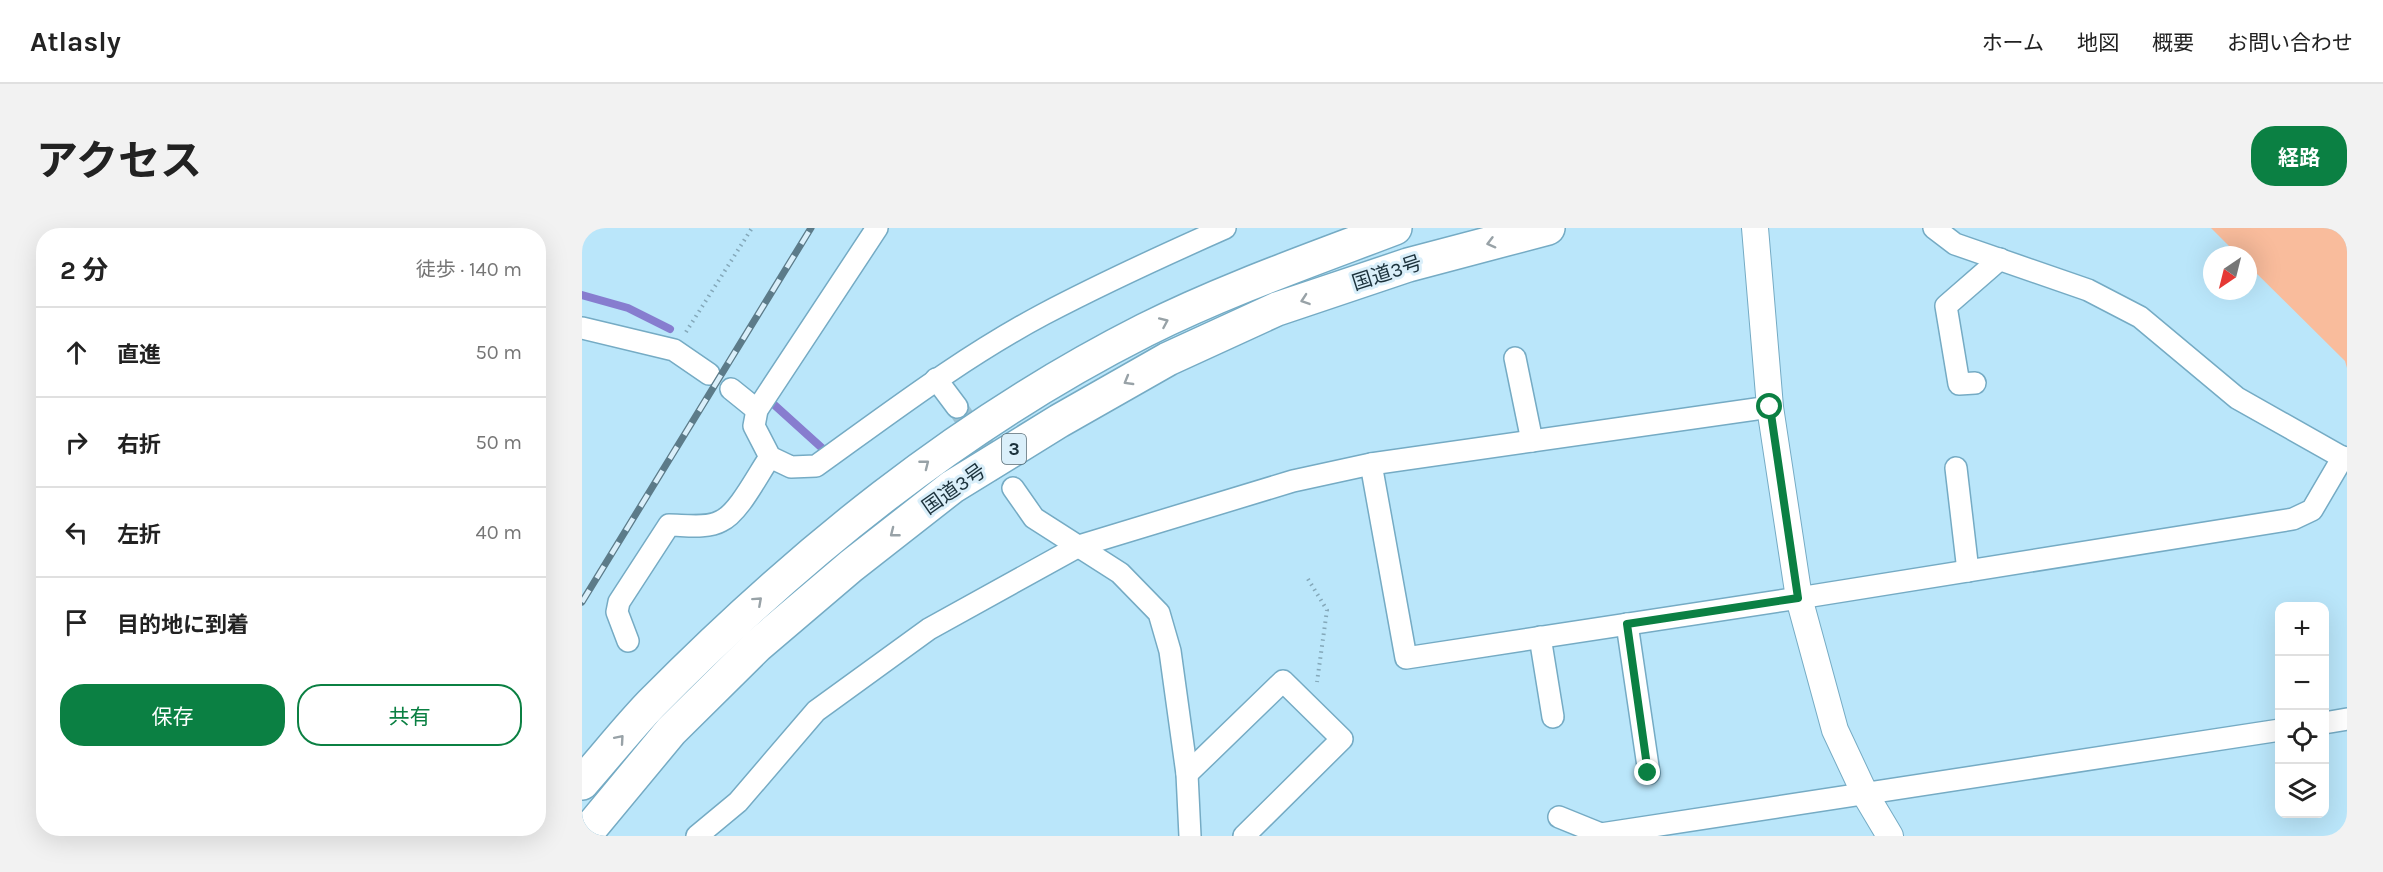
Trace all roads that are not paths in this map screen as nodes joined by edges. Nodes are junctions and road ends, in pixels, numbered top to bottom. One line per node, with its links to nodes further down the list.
1 (878, 228): 16 (street)
2 (1225, 228): 11 (street)
3 (1395, 228): 35 (highway, 国道3号 / 3, one-way to 3)
4 (1548, 228): 38 (highway, 国道3号 / 3, one-way to 38)
5 (1755, 228): 15 (street)
6 (1934, 228): 7 (street)
7 (2000, 259): 12 (street); 19 (street)
8 (582, 328): 10 (street)
9 (1515, 358): 17 (street)
10 (709, 374)
11 (936, 379): 14 (street); 18 (street)
12 (1975, 383)
13 (731, 389): 16 (street)
14 (957, 407)
15 (1770, 407): 17 (street); 25 (street)
16 (757, 410): 18 (street)
17 (1532, 441): 20 (street)
18 (770, 457): 28 (street)
19 (2345, 459): 24 (street)
20 (1371, 464): 23 (street); 27 (street)
21 (1956, 468): 24 (street)
22 (1013, 488): 23 (street)
23 (1079, 546): 34 (street); 39 (street)
24 (1968, 571): 25 (street)
25 (1798, 598): 26 (street); 36 (street)
26 (1627, 624): 27 (street); 33 (street)
27 (1540, 637): 29 (street)
28 (628, 641)
29 (1553, 717)
30 (2347, 719): 31 (street)
31 (2329, 722)
32 (2275, 731): 36 (street)
33 (1648, 773)
34 (1187, 774): 40 (street); 41 (street)
35 (582, 783)
36 (1865, 794): 37 (street); 42 (street)
37 (1559, 817)
38 (584, 836)
39 (697, 836)
40 (1190, 836)
41 (1244, 836)
42 (1890, 836)

